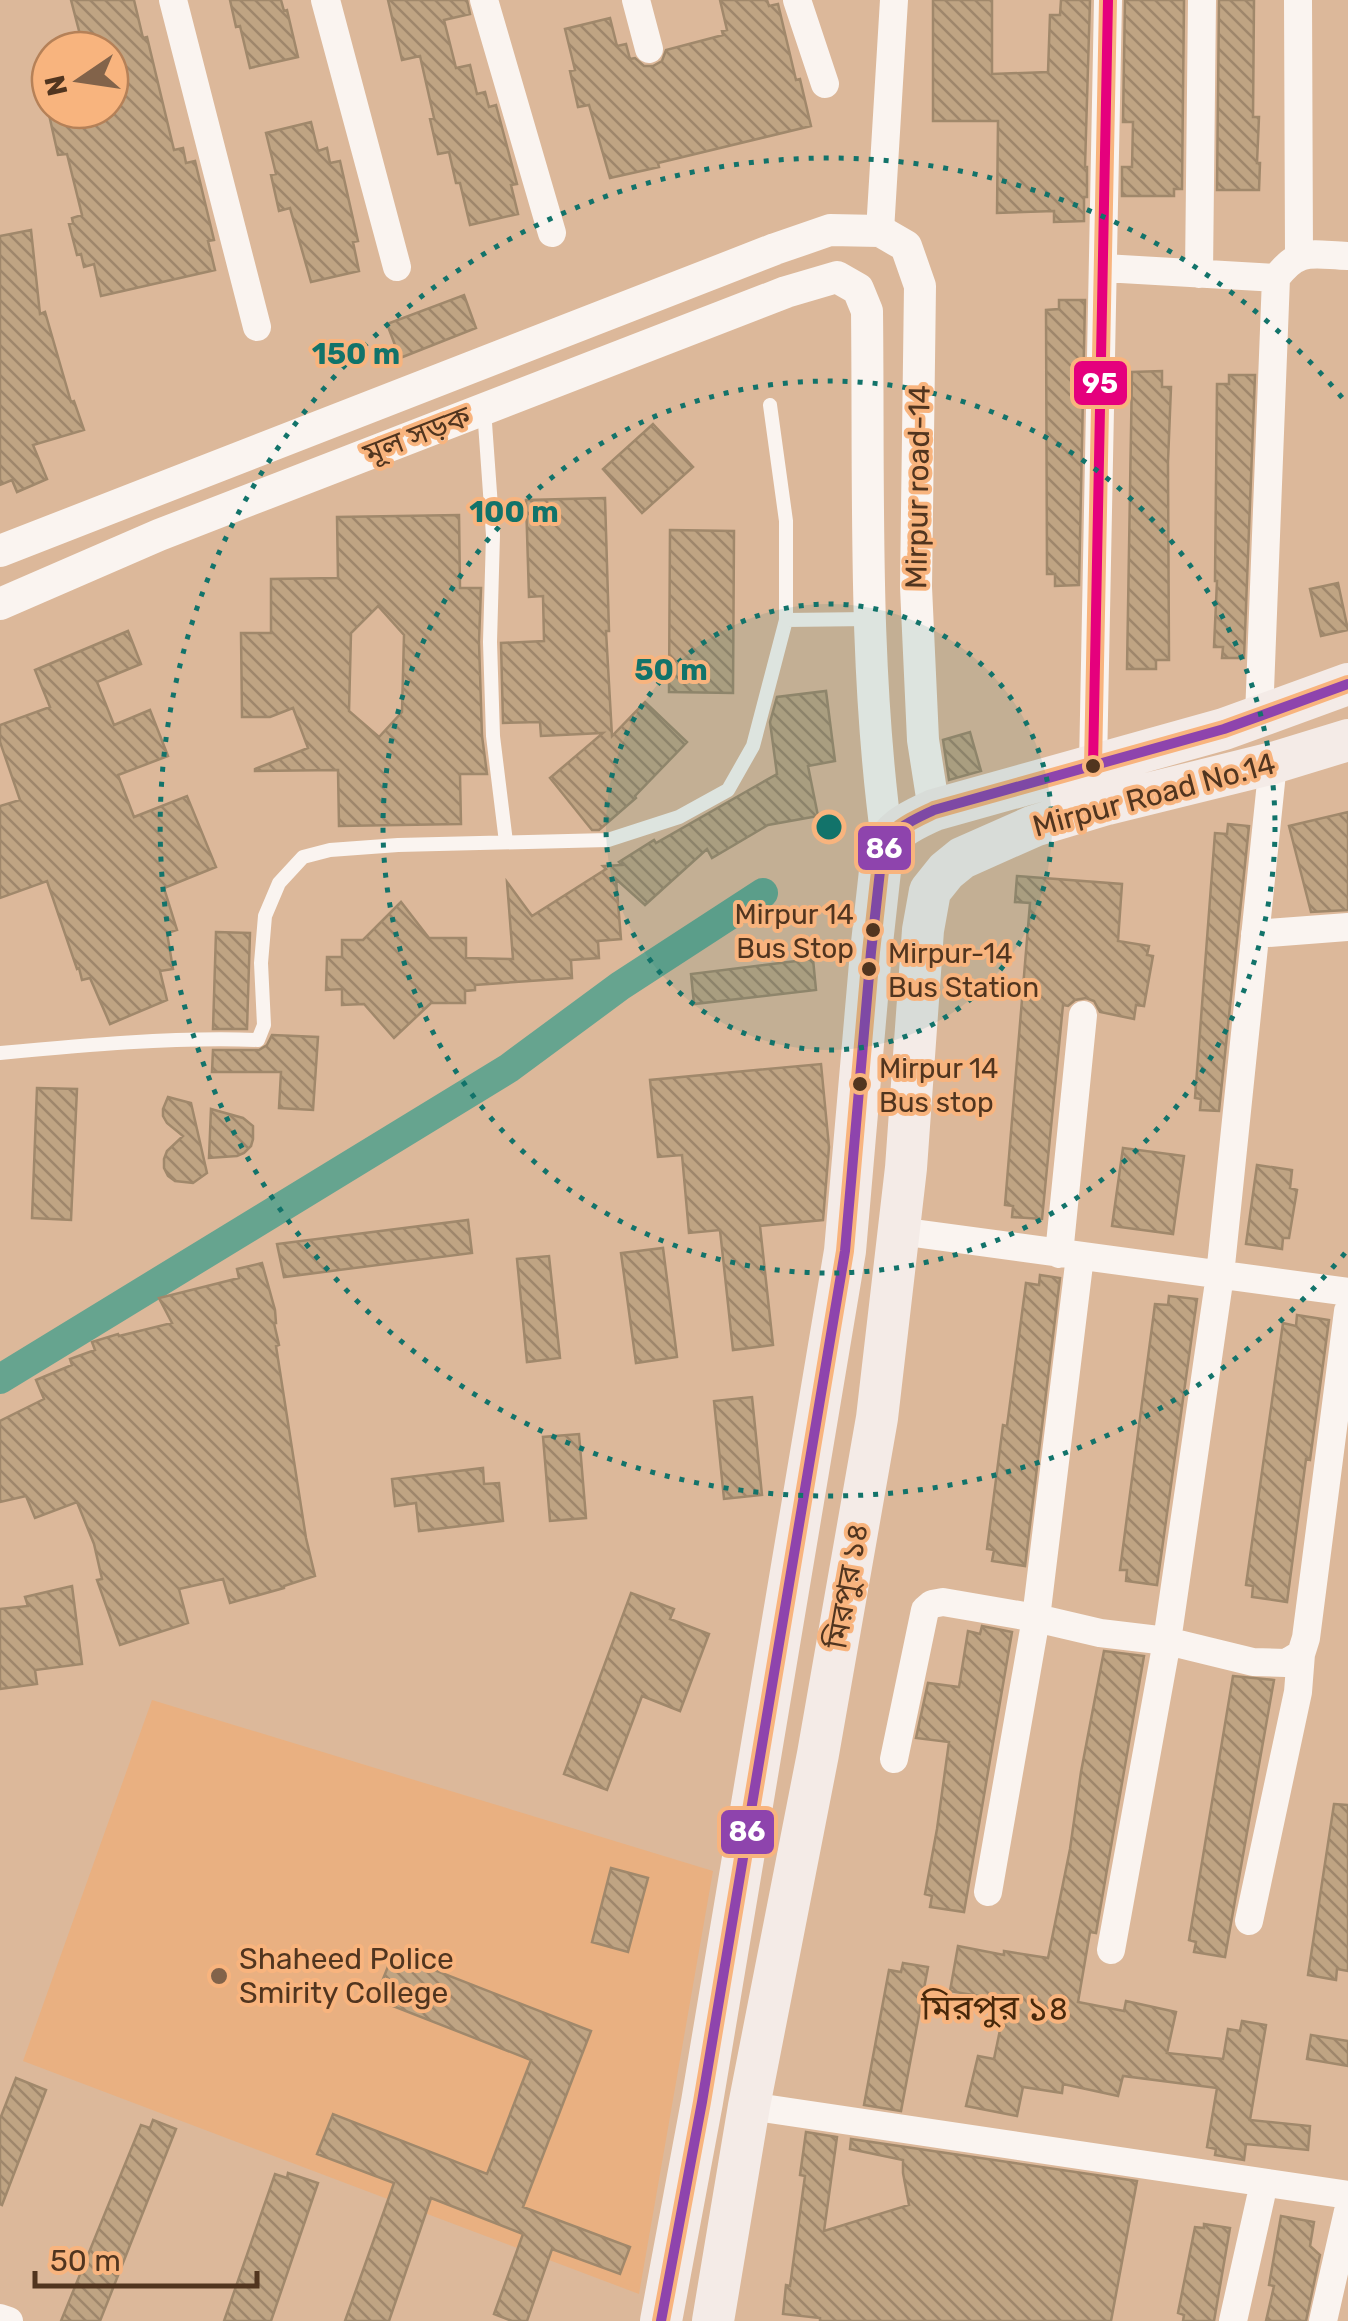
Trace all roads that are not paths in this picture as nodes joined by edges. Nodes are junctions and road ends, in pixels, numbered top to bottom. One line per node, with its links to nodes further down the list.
1 (173, 0): 21 (street)
2 (326, 0): 12 (street)
3 (484, 0): 14 (street)
4 (636, 0): 10 (street)
5 (894, 0): 13 (street)
6 (1108, 0): 17 (street)
7 (1202, 0): 18 (street)
8 (1298, 0): 15 (street)
9 (799, 6): 11 (street)
10 (648, 50)
11 (825, 84)
12 (387, 229)
13 (880, 231): 24 (street, মূল সড়ক); 33 (street, Mirpur road-14)
14 (552, 233)
15 (1300, 255): 16 (street); 20 (street)
16 (1348, 256)
17 (1104, 268): 18 (street); 32 (street)
18 (1199, 274): 20 (street)
19 (837, 276): 23 (street, মূল সড়ক); 26 (street, Mirpur road-14)
20 (1276, 278): 29 (street)
21 (256, 326)
22 (770, 405): 27 (lane)
23 (484, 409): 25 (street, মূল সড়ক); 34 (lane)
24 (0, 551)
25 (0, 604)
26 (871, 619): 27 (lane); 33 (street, Mirpur road-14)
27 (786, 620): 34 (lane)
28 (1348, 684): 29 (main road, Mirpur Road No.14)
29 (1259, 716): 32 (main road, Mirpur Road No.14)
30 (1348, 740): 31 (main road, Mirpur Road No.14)
31 (1273, 762): 35 (main road, Mirpur Road No.14); 37 (street)
32 (1094, 766): 33 (main road, Mirpur Road No.14)
33 (907, 826): 58 (main road, Mirpur road-14)
34 (506, 842): 39 (lane)
35 (962, 858): 40 (main road, মিরপুর ১৪)
36 (1348, 927): 37 (street)
37 (1255, 934): 42 (street)
38 (1083, 1015): 41 (street)
39 (0, 1054)
40 (899, 1232): 41 (street); 52 (main road, মিরপুর ১৪)
41 (1069, 1255): 42 (street); 45 (street)
42 (1220, 1275): 43 (street); 46 (street)
43 (1348, 1292)
44 (1348, 1311): 47 (street)
45 (1036, 1618): 46 (street); 48 (street); 49 (street)
46 (1167, 1641): 47 (street); 51 (street)
47 (1300, 1654): 50 (street)
48 (894, 1759)
49 (988, 1892)
50 (1248, 1921)
51 (1111, 1950)
52 (749, 2106): 53 (street); 59 (main road, মিরপুর ১৪)
53 (1264, 2183): 54 (street); 60 (street)
54 (1348, 2195)
55 (1348, 2211): 61 (street)
56 (0, 2318): 57 (street)
57 (9, 2321)
58 (661, 2321)
59 (713, 2321)
60 (1233, 2321)
61 (1323, 2321)

